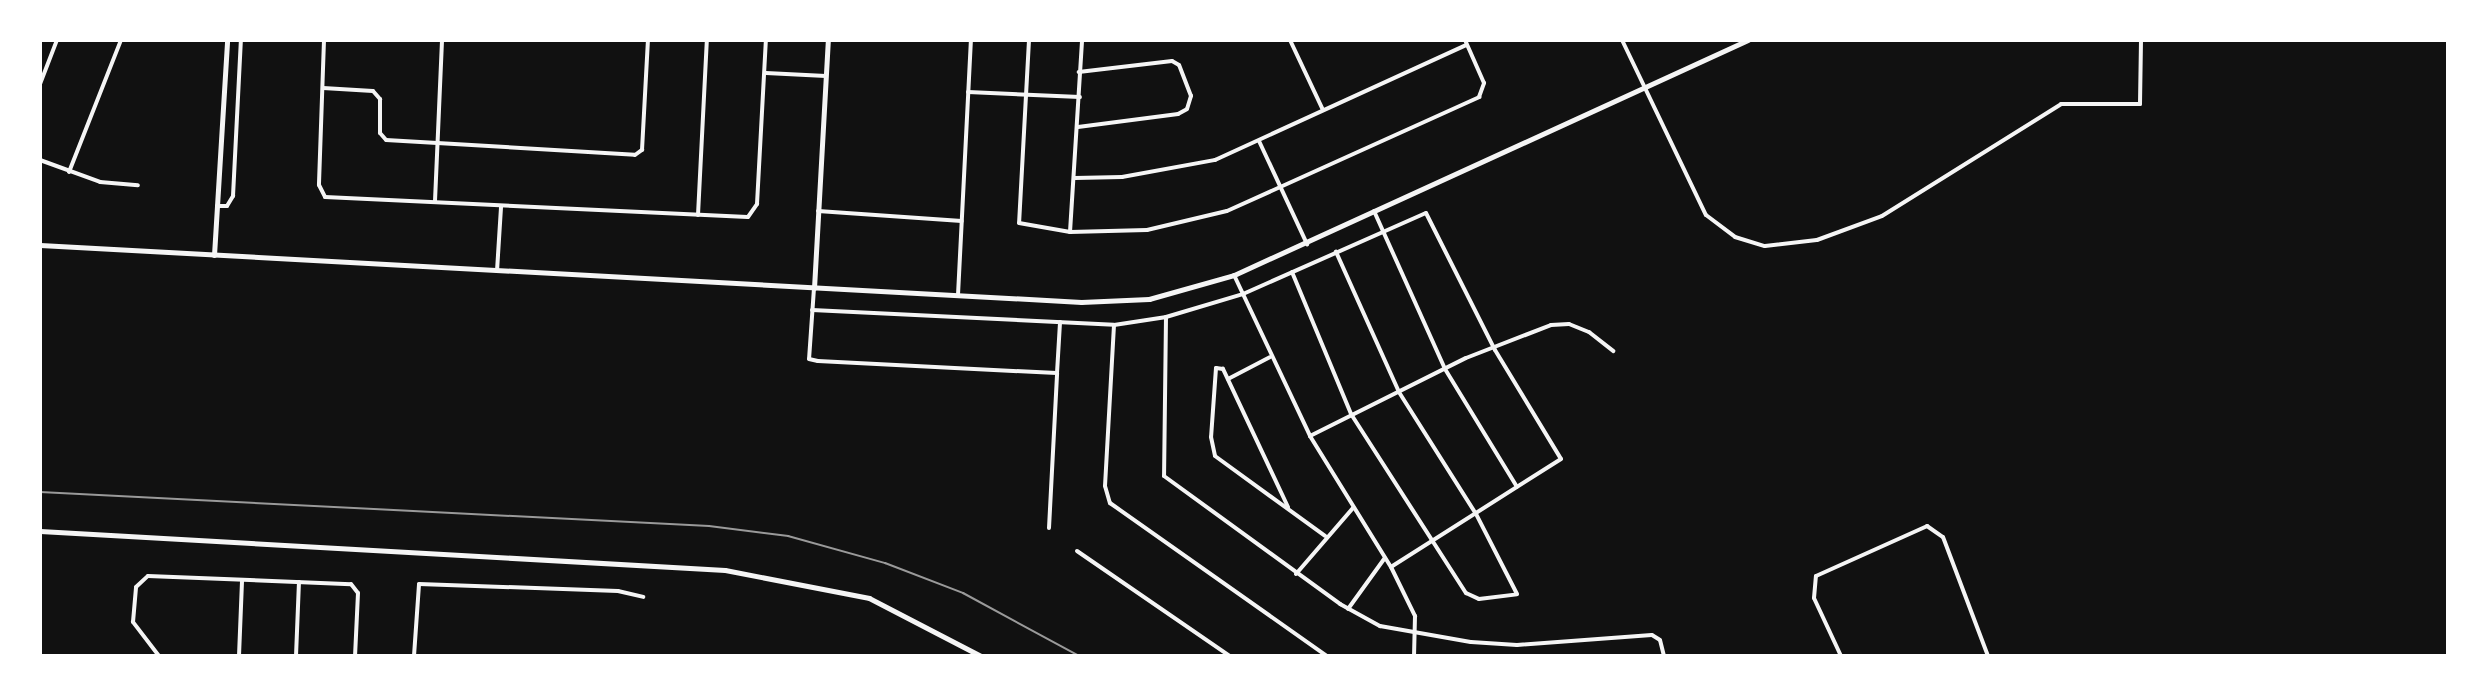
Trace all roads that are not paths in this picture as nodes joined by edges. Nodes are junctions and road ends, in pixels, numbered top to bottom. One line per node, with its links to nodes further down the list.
1 (57, 40): 22 (street)
2 (121, 40): 33 (street)
3 (227, 40): 38 (street)
4 (241, 40): 38 (street)
5 (324, 40): 24 (street)
6 (442, 40): 31 (street)
7 (648, 40): 31 (street)
8 (707, 40): 42 (street)
9 (766, 40): 20 (street)
10 (828, 40): 21 (street)
11 (971, 40): 25 (street)
12 (1029, 40): 26 (street)
13 (1082, 40): 19 (street)
14 (1290, 40): 28 (street)
15 (1622, 40): 23 (street)
16 (1748, 40): 23 (street)
17 (2141, 40): 23 (street)
18 (1466, 42): 28 (street); 36 (street)
19 (1079, 72): 27 (street); 29 (street)
20 (766, 73): 21 (street); 42 (street)
21 (826, 76): 40 (street)
22 (40, 84)
23 (1642, 87): 41 (street)
24 (323, 88): 31 (street); 37 (street)
25 (968, 92): 26 (street); 43 (street)
26 (1025, 95): 27 (street); 45 (street)
27 (1080, 97): 29 (street)
28 (1323, 110): 30 (street)
29 (1078, 127): 34 (street)
30 (1259, 141): 34 (street); 36 (street)
31 (437, 142): 37 (street)
32 (40, 160): 33 (street)
33 (69, 172): 35 (street)
34 (1075, 178): 45 (street)
35 (138, 185)
36 (1279, 190): 45 (street); 46 (street)
37 (435, 202): 39 (street)
38 (215, 206): 49 (street)
39 (501, 207): 42 (street); 50 (street)
40 (818, 211): 43 (street); 53 (street)
41 (1374, 211): 44 (street); 46 (street)
42 (698, 215)
43 (962, 221): 55 (street)
44 (1383, 230): 48 (street); 60 (street); 63 (street)
45 (1070, 232)
46 (1307, 244): 52 (street)
47 (40, 245): 49 (street)
48 (1336, 252): 51 (street); 66 (street)
49 (214, 255): 50 (street)
50 (497, 271): 53 (street)
51 (1292, 272): 54 (street); 67 (street)
52 (1234, 275): 54 (street); 55 (street)
53 (814, 288): 55 (street); 56 (street)
54 (1243, 294): 57 (street); 62 (street)
55 (958, 295)
56 (812, 310): 58 (street); 64 (street)
57 (1166, 317): 59 (street); 80 (street)
58 (1060, 322): 59 (street); 64 (street)
59 (1114, 325): 95 (street)
60 (1495, 350): 61 (street); 63 (street); 69 (street)
61 (1613, 351)
62 (1270, 357): 65 (street); 68 (street)
63 (1445, 369): 66 (street); 69 (street)
64 (1057, 373): 73 (street)
65 (1228, 379): 70 (street); 70 (street)
66 (1399, 392): 67 (street); 72 (street)
67 (1351, 414): 68 (street); 76 (street)
68 (1310, 436): 71 (street)
69 (1517, 487): 72 (street)
70 (1288, 507): 75 (street)
71 (1353, 508): 75 (street); 78 (street)
72 (1476, 514): 76 (street); 76 (street)
73 (1049, 528)
74 (40, 531): 93 (street)
75 (1325, 536): 80 (street)
76 (1432, 541): 79 (street)
77 (1077, 551): 94 (street)
78 (1384, 559): 79 (street); 84 (street)
79 (1391, 567): 86 (street)
80 (1296, 574): 84 (street)
81 (242, 580): 82 (street); 88 (street); 89 (street)
82 (299, 582): 90 (street); 91 (street)
83 (643, 597): 92 (street)
84 (1348, 609): 86 (street)
85 (40, 632): 87 (street)
86 (1416, 635): 96 (street); 97 (street)
87 (40, 641)
88 (159, 656)
89 (239, 656)
90 (296, 656)
91 (355, 656)
92 (414, 656)
93 (981, 656)
94 (1230, 656)
95 (1327, 656)
96 (1414, 656)
97 (1664, 656)
98 (1841, 656): 99 (street)
99 (1988, 656)

